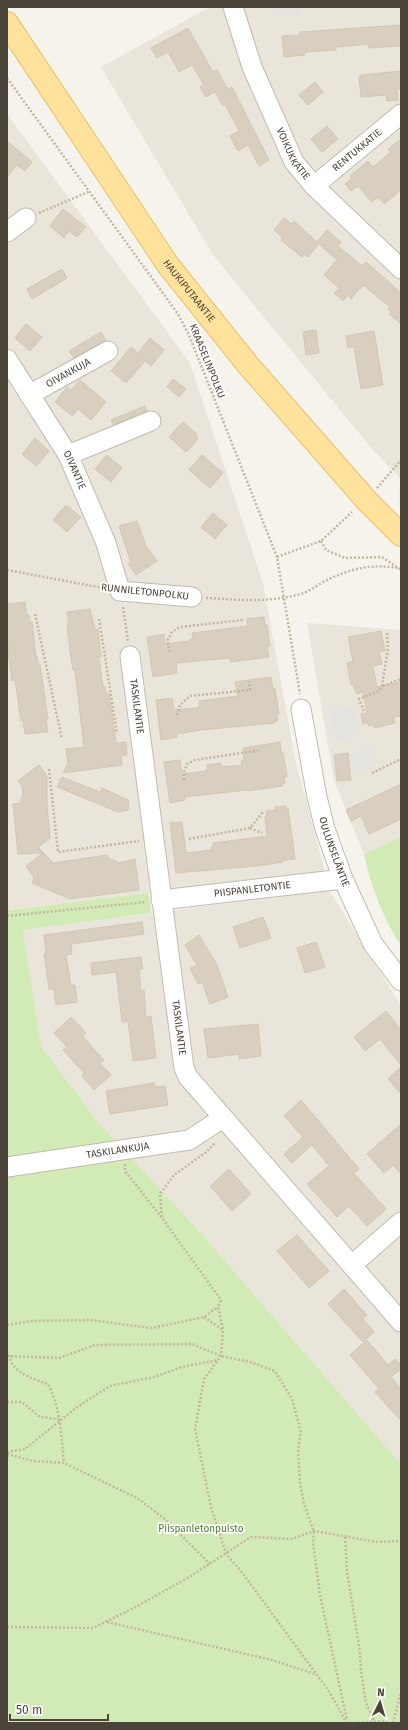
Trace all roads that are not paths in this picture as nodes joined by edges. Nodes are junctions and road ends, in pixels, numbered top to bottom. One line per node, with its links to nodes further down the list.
1 (233, 7): 4 (street, VOIKUKKATIE)
2 (7, 23): 13 (main road, HAUKIPUTAANTIE)
3 (401, 114): 4 (street, RENTUKKATIE)
4 (314, 186): 7 (street, VOIKUKKATIE)
5 (26, 218): 6 (street)
6 (7, 232)
7 (401, 268)
8 (108, 351): 10 (street, OIVANKUJA)
9 (7, 359): 10 (street, OIVANTIE)
10 (29, 395): 12 (street, OIVANTIE)
11 (151, 421): 12 (street)
12 (68, 455): 14 (street, OIVANTIE)
13 (401, 535)
14 (120, 591): 15 (street, RUNNILETONPOLKU)
15 (192, 597)
16 (130, 656): 19 (street, TASKILANTIE)
17 (302, 700): 18 (street, OULUNSELÄNTIE)
18 (343, 879): 19 (street, PIISPANLETONTIE); 20 (street, OULUNSELÄNTIE)
19 (161, 900): 21 (street, TASKILANTIE)
20 (401, 981)
21 (226, 1122): 22 (street, TASKILANKUJA); 24 (street, TASKILANTIE)
22 (7, 1167)
23 (401, 1222): 24 (street)
24 (352, 1265): 25 (street, TASKILANTIE)
25 (401, 1322)

